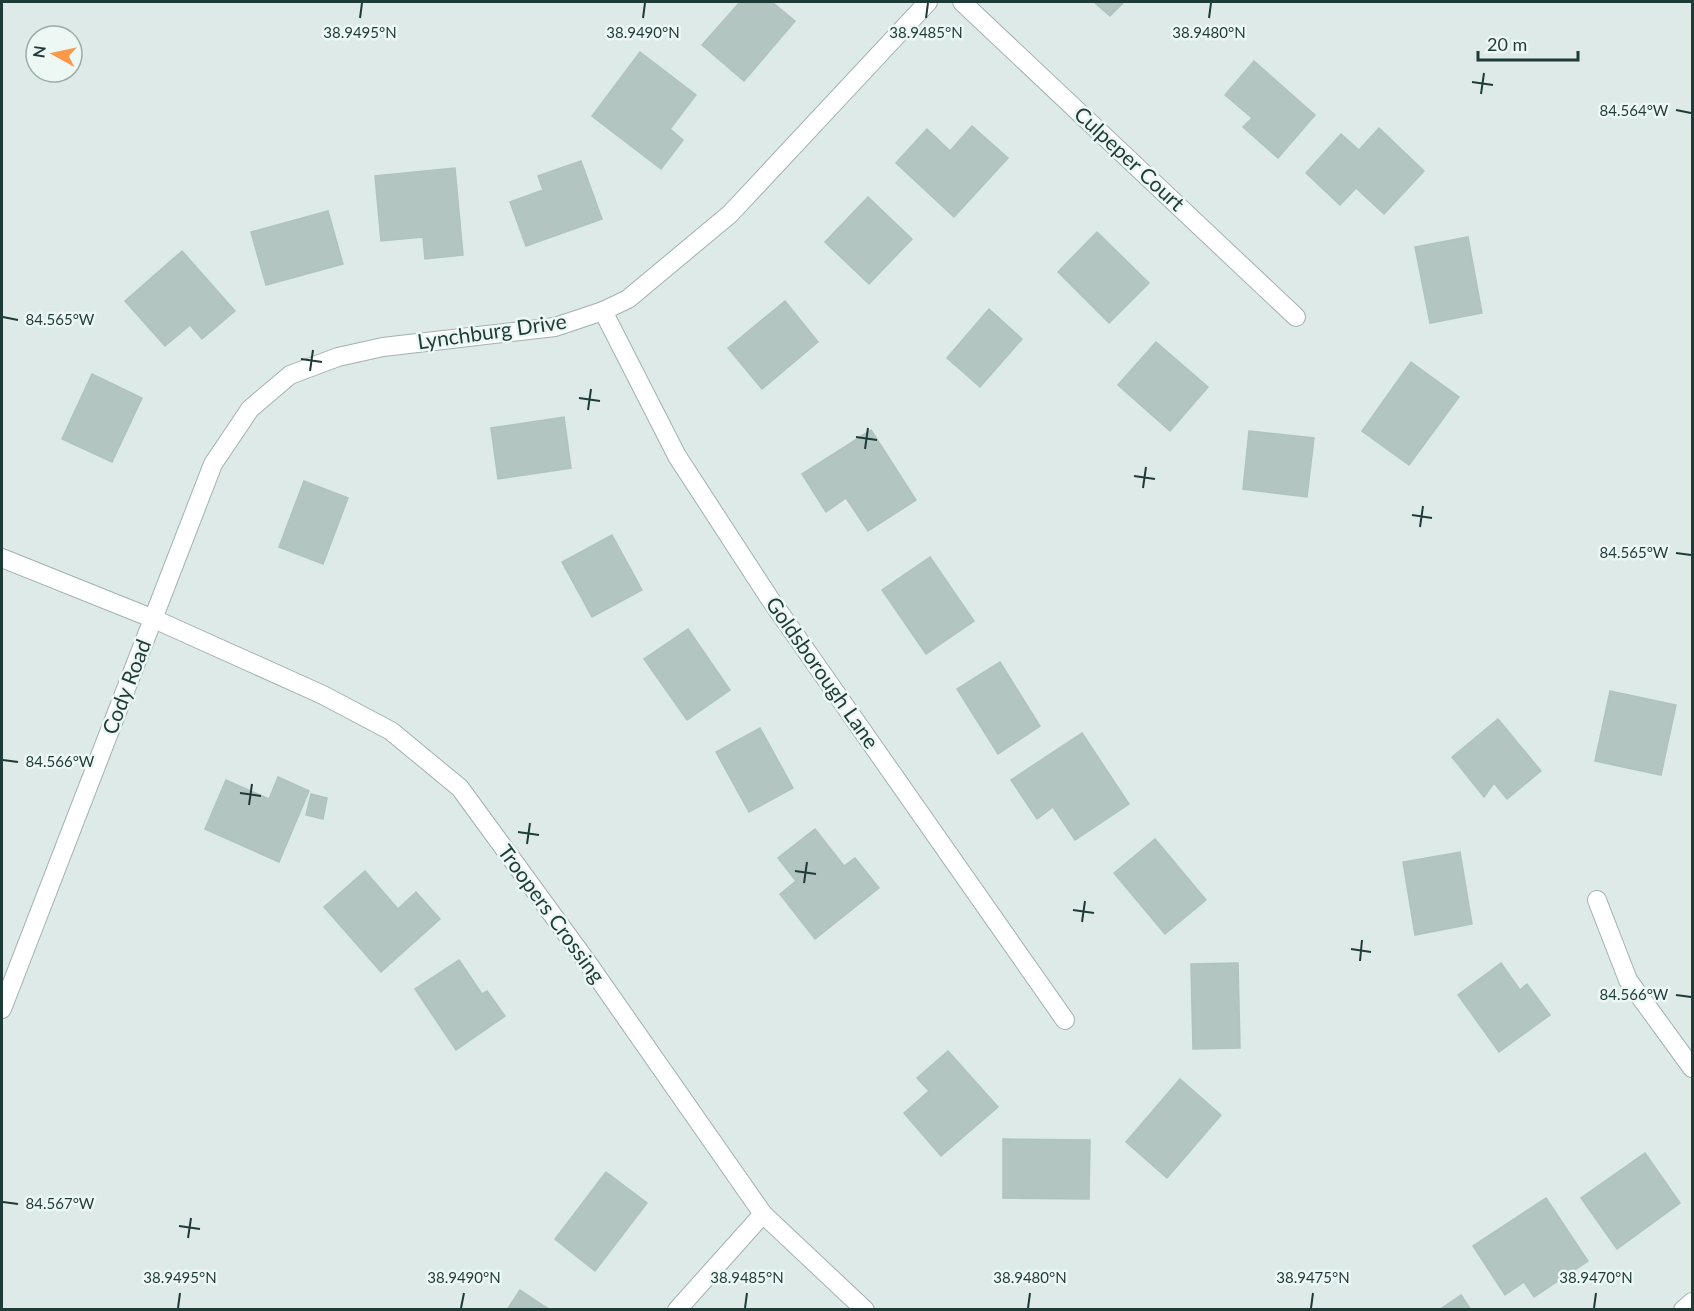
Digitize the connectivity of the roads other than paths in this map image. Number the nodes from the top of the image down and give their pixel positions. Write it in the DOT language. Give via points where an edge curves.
graph roads {
  1 [pos="928,2"];
  2 [pos="962,2"];
  3 [pos="603,311"];
  4 [pos="1296,317"];
  5 [pos="2,558"];
  6 [pos="153,619"];
  7 [pos="1597,900"];
  8 [pos="2,1009"];
  9 [pos="1065,1020"];
  10 [pos="1692,1068"];
  11 [pos="764,1214"];
  12 [pos="1692,1302"];
  13 [pos="677,1310"];
  14 [pos="865,1310"];
  15 [pos="1683,1310"];
  1 -- 3 [label="street, Lynchburg Drive" via="730,214 628,299"];
  2 -- 4 [label="street, Culpeper Court"];
  3 -- 6 [label="street, Lynchburg Drive" via="555,327 383,347 338,357 290,375 250,409 213,464"];
  3 -- 9 [label="street, Goldsborough Lane" via="678,456 758,580"];
  5 -- 6 [label="street, Cody Road"];
  6 -- 8 [label="street, Cody Road"];
  6 -- 11 [label="street, Troopers Crossing" via="324,694 391,731 460,788"];
  7 -- 10 [label="street" via="1628,980"];
  11 -- 13 [label="street"];
  11 -- 14 [label="street, Troopers Crossing"];
  12 -- 15 [label="street"];
}
